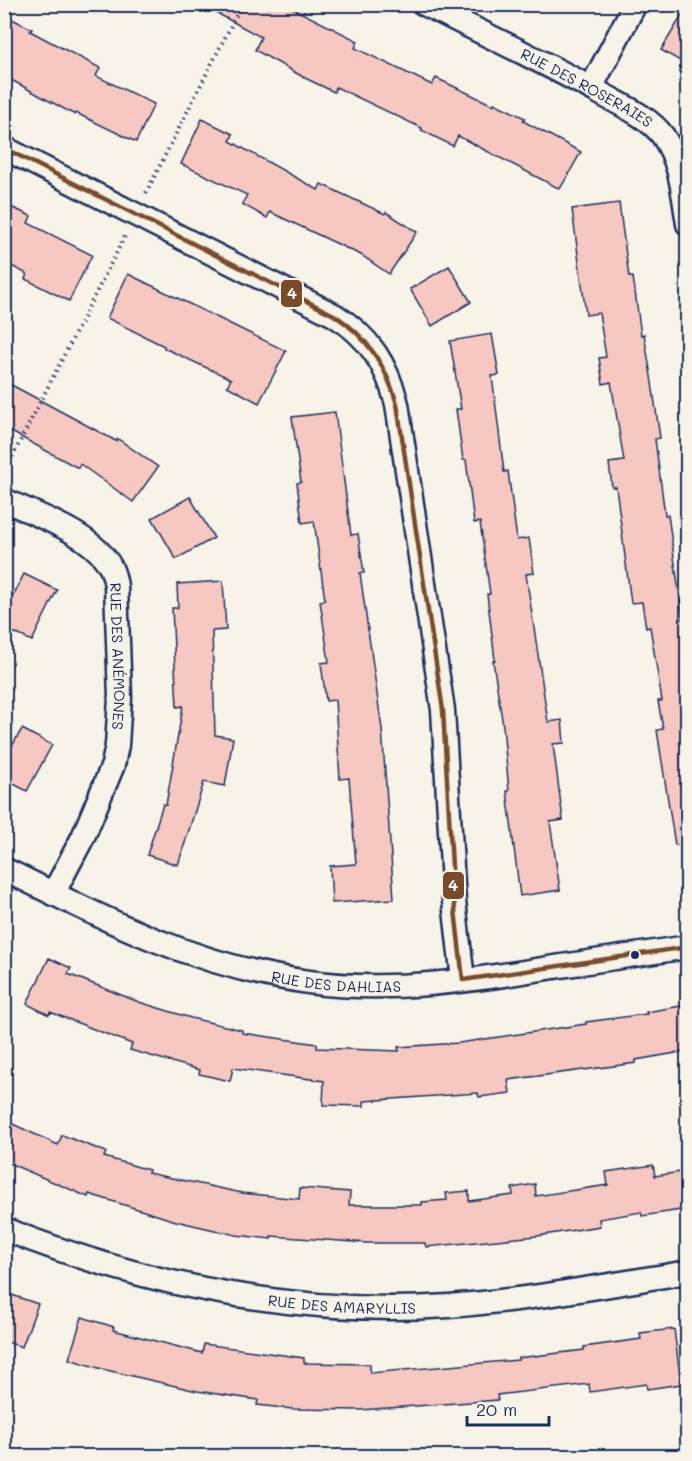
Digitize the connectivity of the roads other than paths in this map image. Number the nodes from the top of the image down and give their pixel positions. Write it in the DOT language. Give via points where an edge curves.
graph roads {
  1 [pos="424,4"];
  2 [pos="635,4"];
  3 [pos="591,88"];
  4 [pos="4,148"];
  5 [pos="687,224"];
  6 [pos="4,500"];
  7 [pos="4,869"];
  8 [pos="53,894"];
  9 [pos="687,946"];
  10 [pos="463,980"];
  11 [pos="4,1229"];
  12 [pos="687,1272"];
  1 -- 3 [label="street, RUE DES ROSERAIES"];
  2 -- 3 [label="street"];
  3 -- 5 [label="street, RUE DES ROSERAIES" via="637,113 662,134 677,165"];
  4 -- 10 [label="street" via="334,315 359,332 380,358 397,404 440,685 455,918"];
  6 -- 8 [label="street, RUE DES ANÉMONES" via="94,546 112,570 116,586 120,698 113,765 83,837"];
  7 -- 8 [label="street, RUE DES DAHLIAS"];
  8 -- 10 [label="street, RUE DES DAHLIAS" via="166,946 262,974 369,986"];
  9 -- 10 [label="street, RUE DES DAHLIAS"];
  11 -- 12 [label="street, RUE DES AMARYLLIS" via="154,1278 248,1296 345,1306 479,1304"];
}
